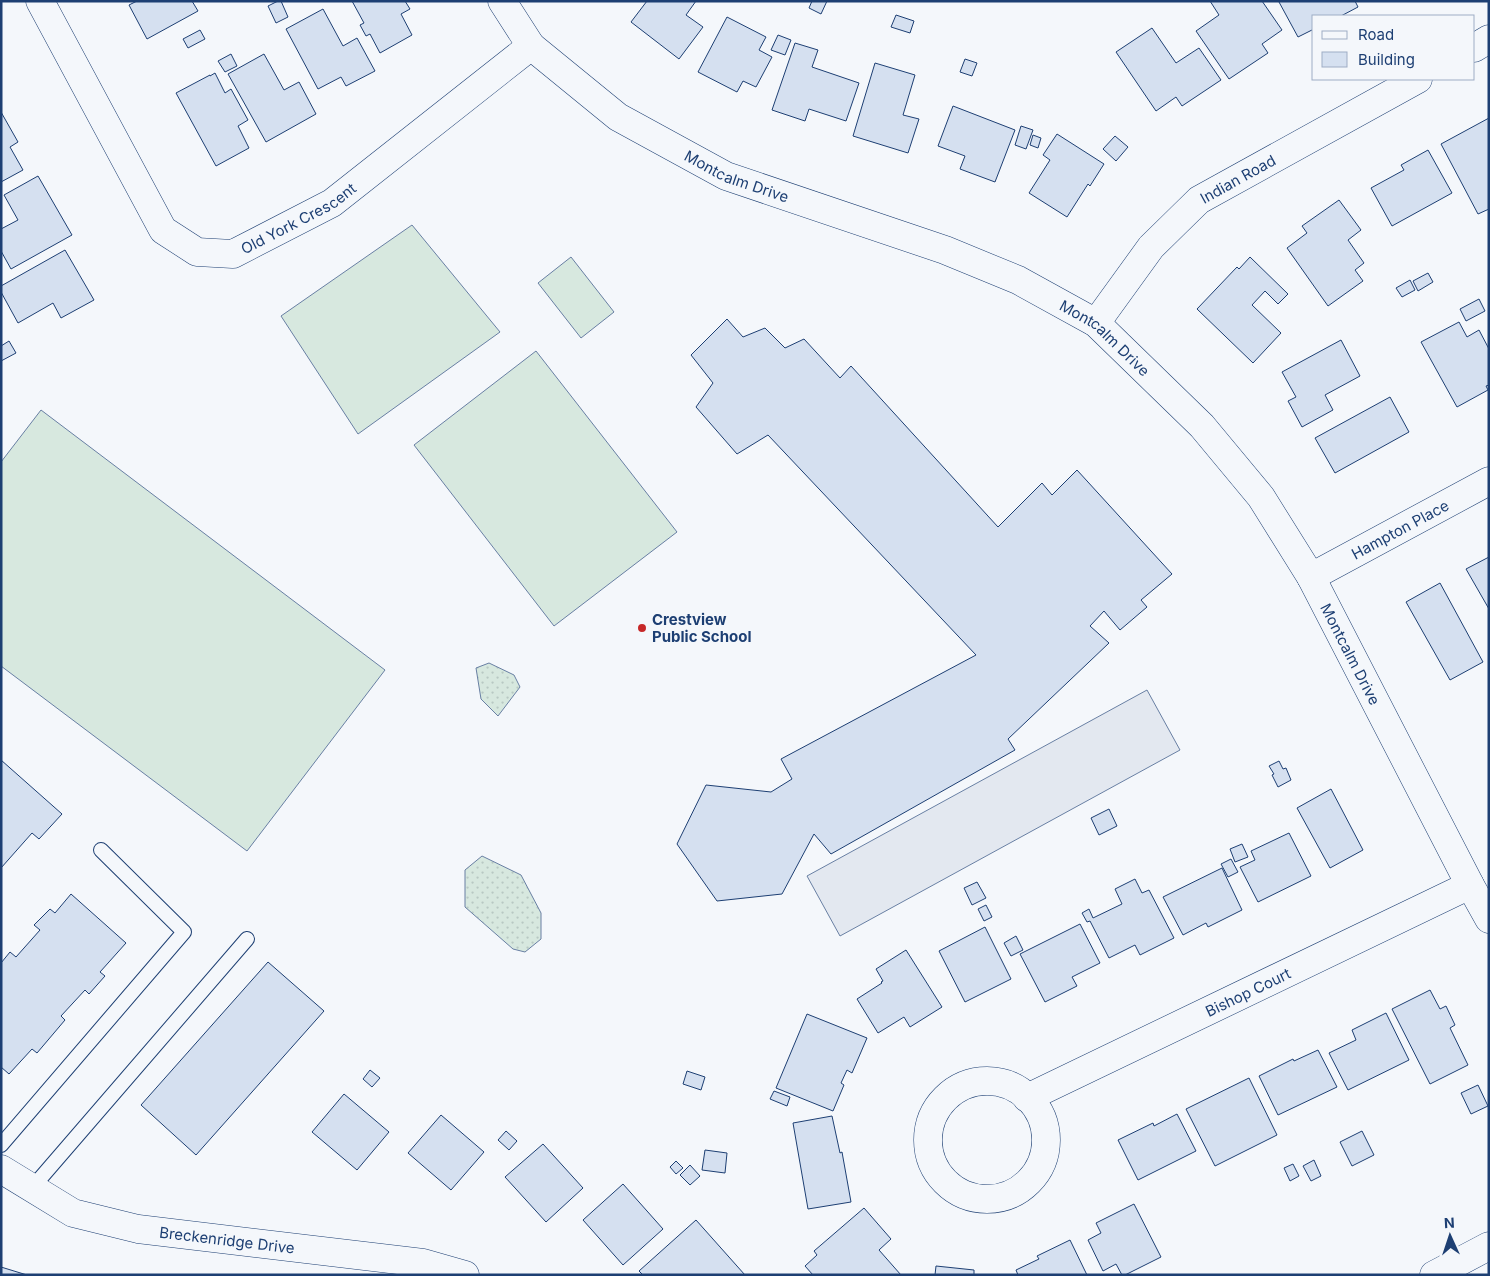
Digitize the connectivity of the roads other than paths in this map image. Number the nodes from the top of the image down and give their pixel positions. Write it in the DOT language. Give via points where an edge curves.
graph roads {
  1 [pos="40,1"];
  2 [pos="502,1"];
  3 [pos="1489,39"];
  4 [pos="531,46"];
  5 [pos="1475,47"];
  6 [pos="1416,80"];
  7 [pos="1096,323"];
  8 [pos="1489,482"];
  9 [pos="1311,577"];
  10 [pos="101,850"];
  11 [pos="1470,885"];
  12 [pos="1489,919"];
  13 [pos="247,939"];
  14 [pos="1027,1098"];
  15 [pos="1,1144"];
  16 [pos="1,1170"];
  17 [pos="32,1188"];
  18 [pos="1489,1246"];
  19 [pos="465,1275"];
  20 [pos="1434,1275"];
  1 -- 4 [label="street, Old York Crescent" via="163,230 197,252 233,254 332,203"];
  2 -- 4 [label="street, Montcalm Drive"];
  3 -- 5 [label="street"];
  4 -- 7 [label="street, Montcalm Drive" via="618,117 726,176 954,254 1018,280"];
  6 -- 7 [label="street, Indian Road" via="1199,200 1151,247"];
  7 -- 9 [label="street, Montcalm Drive" via="1202,426 1260,497"];
  8 -- 9 [label="street, Hampton Place"];
  9 -- 11 [label="street, Montcalm Drive"];
  10 -- 15 [label="lane" via="184,932"];
  11 -- 12 [label="street, Montcalm Drive"];
  11 -- 14 [label="street, Bishop Court"];
  13 -- 17 [label="lane"];
  14 -- 14 [label="street" via="1019,1090 991,1081 971,1083 960,1088 938,1108 928,1138 933,1165 950,1187 973,1198 994,1199 1023,1187 1035,1175 1044,1157 1047,1138 1040,1111"];
  16 -- 17 [label="street, Breckenridge Drive"];
  17 -- 19 [label="street, Breckenridge Drive" via="72,1213 138,1229 423,1263"];
  18 -- 20 [label="street"];
}
